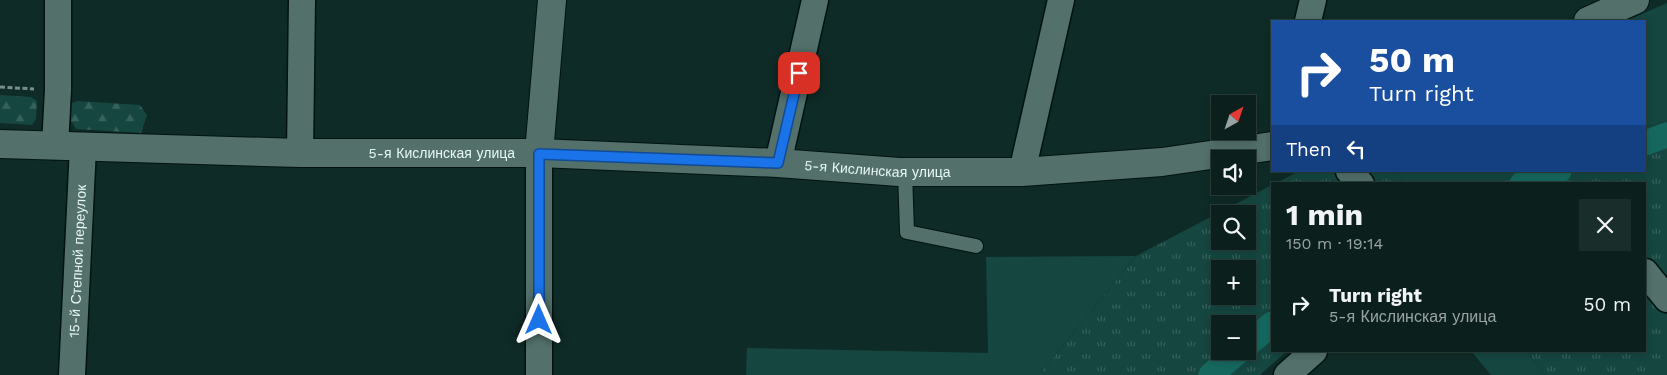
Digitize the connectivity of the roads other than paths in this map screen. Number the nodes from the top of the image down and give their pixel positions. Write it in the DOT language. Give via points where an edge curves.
graph roads {
  1 [pos="58,0"];
  2 [pos="302,0"];
  3 [pos="552,0"];
  4 [pos="815,0"];
  5 [pos="1061,0"];
  6 [pos="1313,0"];
  7 [pos="1634,0"];
  8 [pos="1597,12"];
  9 [pos="1308,20"];
  10 [pos="0,144"];
  11 [pos="55,146"];
  12 [pos="1271,146"];
  13 [pos="83,147"];
  14 [pos="300,153"];
  15 [pos="539,154"];
  16 [pos="778,163"];
  17 [pos="905,172"];
  18 [pos="1022,172"];
  19 [pos="1350,172"];
  20 [pos="1359,182"];
  21 [pos="976,246"];
  22 [pos="1646,273"];
  23 [pos="1667,299"];
  24 [pos="1313,352"];
  25 [pos="72,375"];
  26 [pos="539,375"];
  27 [pos="1287,375"];
  1 -- 11 [label="street"];
  2 -- 14 [label="street"];
  3 -- 15 [label="street"];
  4 -- 16 [label="street"];
  5 -- 18 [label="street"];
  6 -- 9 [label="street"];
  7 -- 8 [label="street"];
  10 -- 11 [label="street, 5-я Кислинская улица"];
  11 -- 13 [label="street, 5-я Кислинская улица"];
  12 -- 18 [label="street, 5-я Кислинская улица" via="1162,162"];
  13 -- 14 [label="street, 5-я Кислинская улица"];
  13 -- 25 [label="street, 15-й Степной переулок"];
  14 -- 15 [label="street, 5-я Кислинская улица"];
  15 -- 16 [label="street, 5-я Кислинская улица"];
  15 -- 26 [label="street"];
  16 -- 17 [label="street, 5-я Кислинская улица"];
  17 -- 18 [label="street, 5-я Кислинская улица"];
  17 -- 21 [label="lane" via="908,232"];
  19 -- 20 [label="street"];
  22 -- 23 [label="street"];
  24 -- 27 [label="street"];
}
